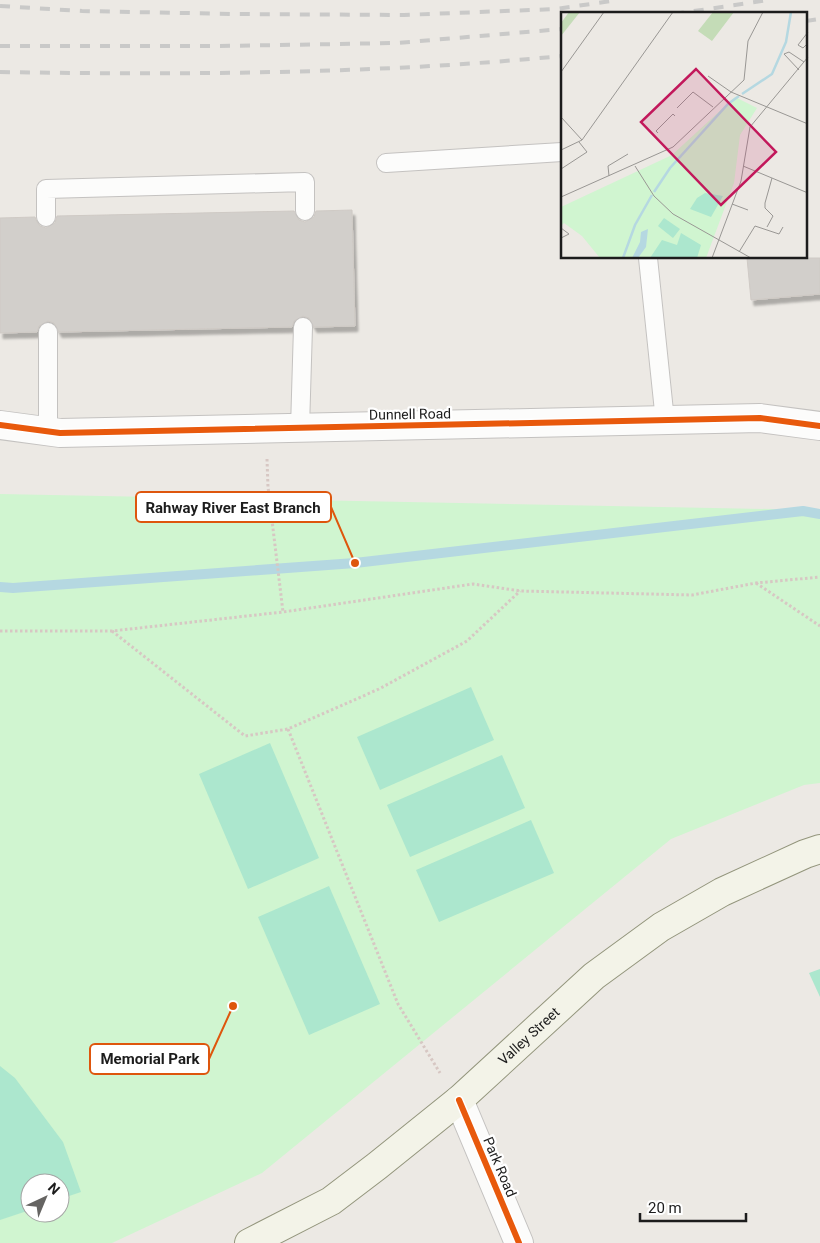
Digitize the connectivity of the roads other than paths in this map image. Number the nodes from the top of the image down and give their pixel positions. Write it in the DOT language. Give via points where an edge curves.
graph roads {
  1 [pos="561,152"];
  2 [pos="386,163"];
  3 [pos="304,211"];
  4 [pos="46,217"];
  5 [pos="648,259"];
  6 [pos="303,327"];
  7 [pos="48,332"];
  8 [pos="665,421"];
  9 [pos="0,425"];
  10 [pos="820,426"];
  11 [pos="300,428"];
  12 [pos="48,431"];
  13 [pos="820,849"];
  14 [pos="459,1100"];
  15 [pos="249,1243"];
  16 [pos="519,1243"];
  1 -- 2 [label="lane"];
  3 -- 4 [label="lane" via="305,182 46,189"];
  5 -- 8 [label="lane"];
  6 -- 11 [label="lane"];
  7 -- 12 [label="lane"];
  8 -- 10 [label="street, Dunnell Road" via="760,418"];
  8 -- 11 [label="street, Dunnell Road"];
  9 -- 12 [label="street, Dunnell Road"];
  11 -- 12 [label="street, Dunnell Road"];
  13 -- 14 [label="main road, Valley Street" via="722,892 661,927 594,976"];
  14 -- 15 [label="main road, Valley Street" via="331,1201"];
  14 -- 16 [label="street, Park Road"];
}
